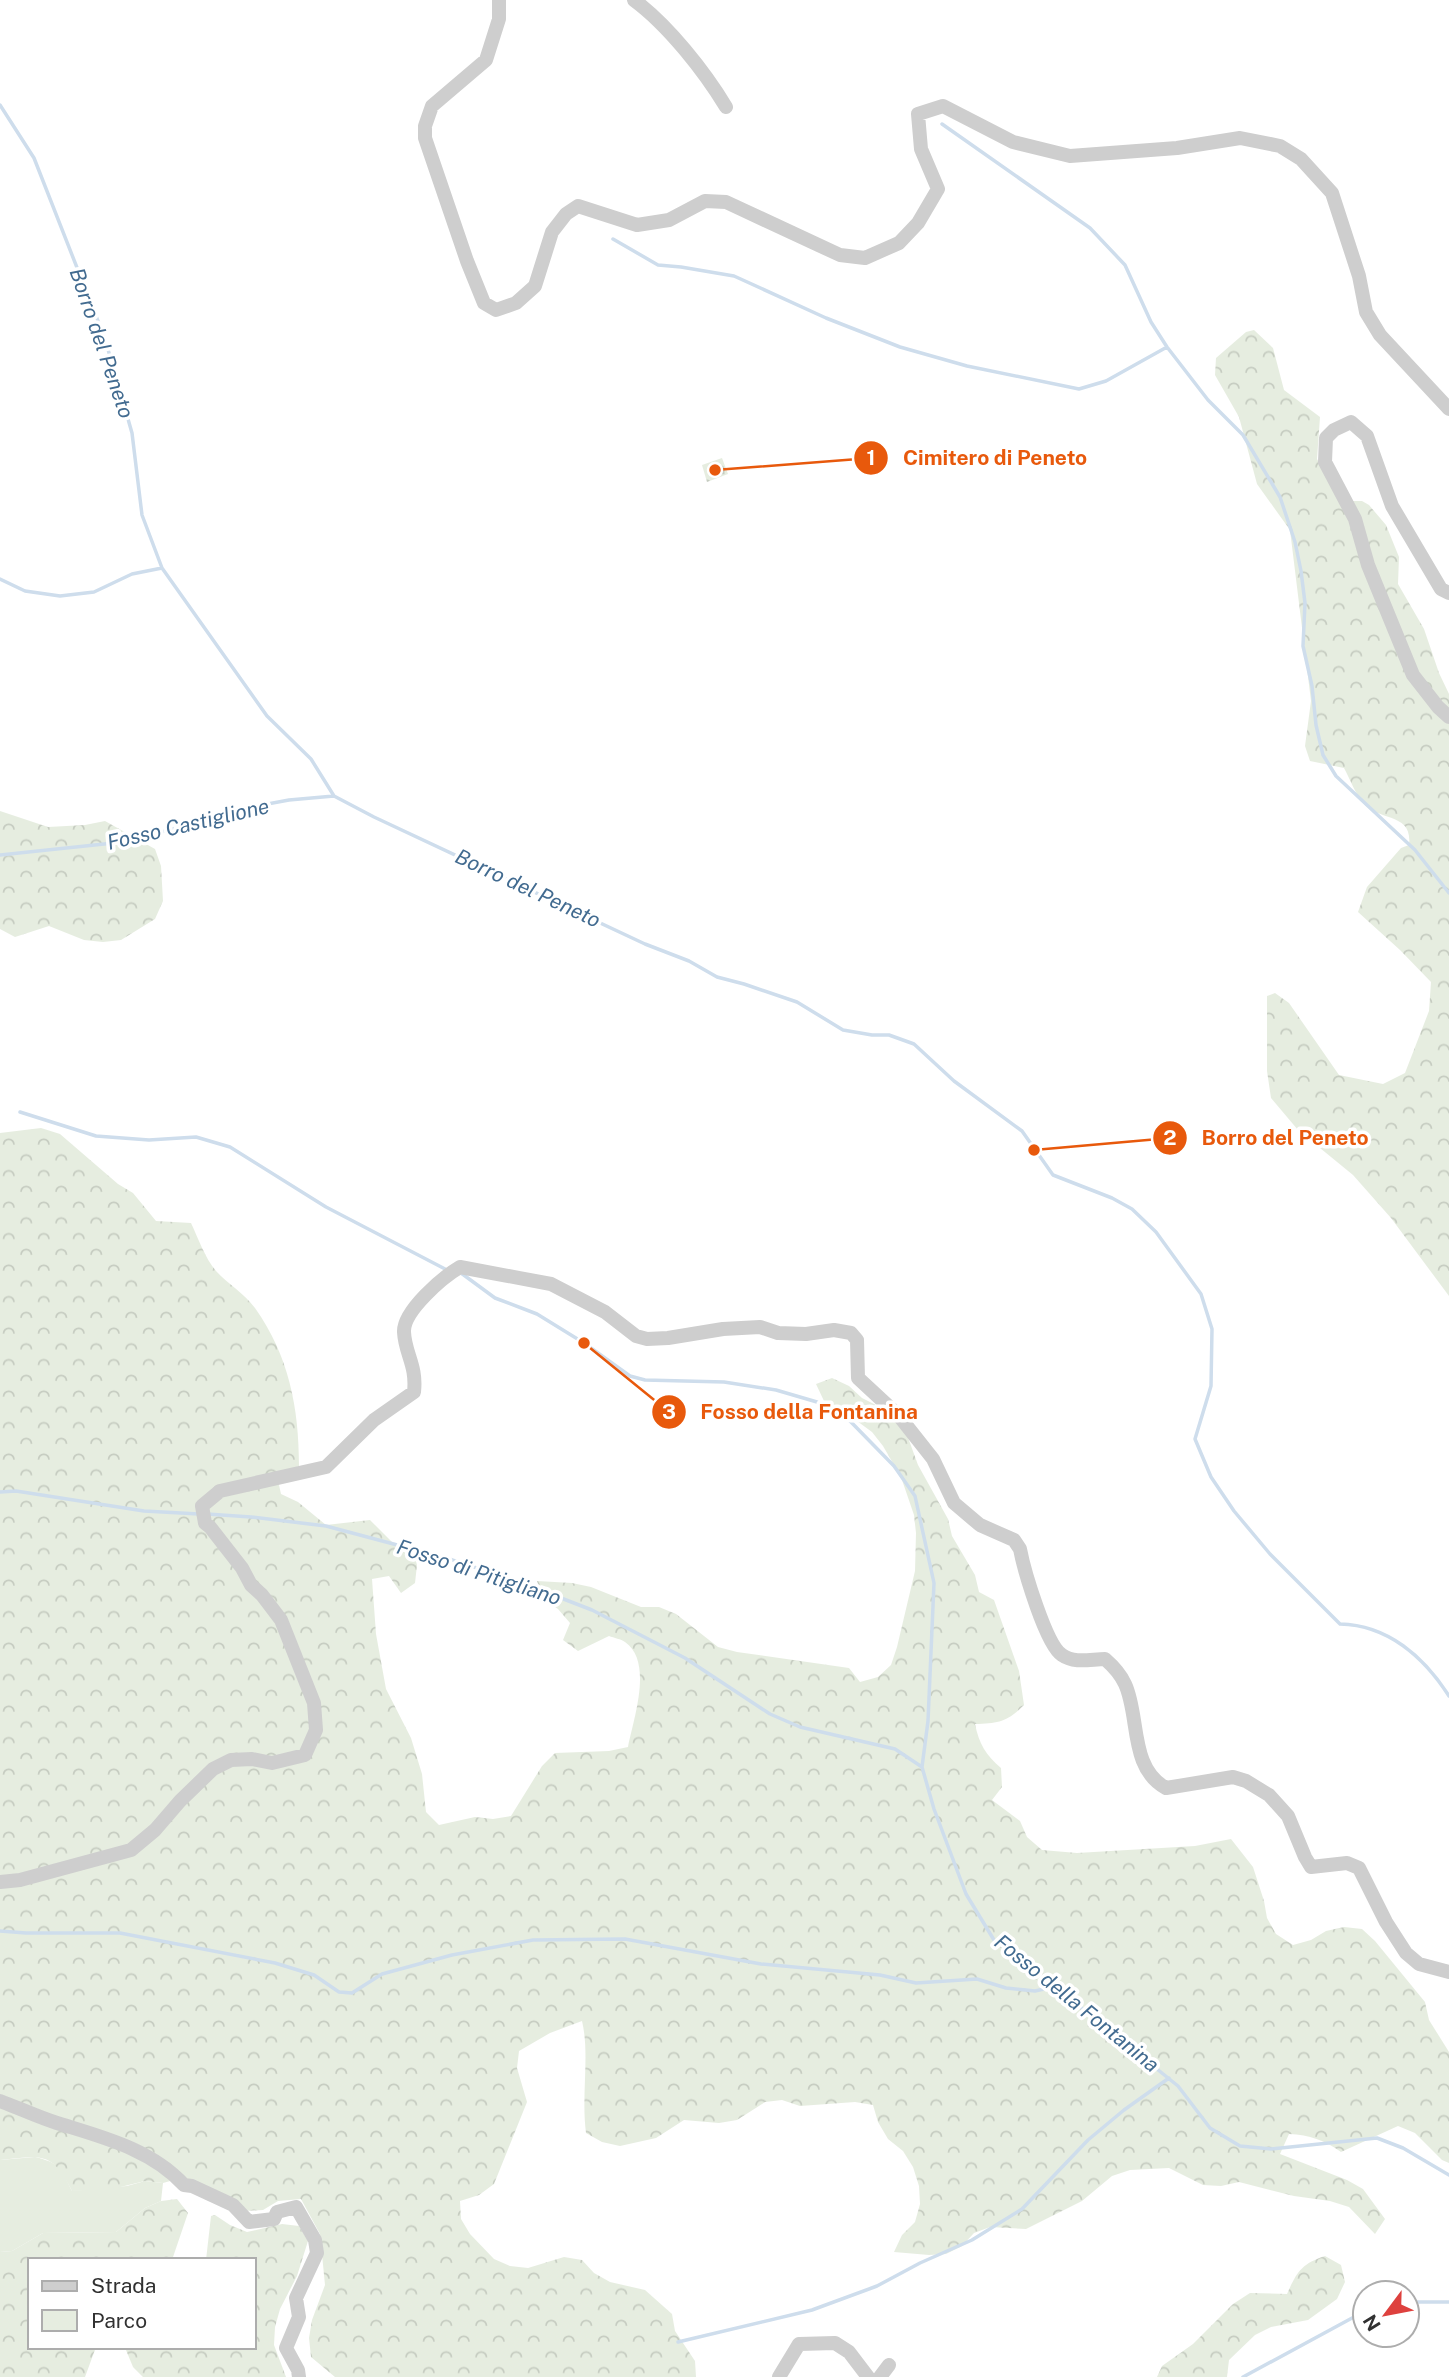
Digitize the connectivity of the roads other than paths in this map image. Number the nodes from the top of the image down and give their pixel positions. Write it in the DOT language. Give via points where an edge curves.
graph roads {
  1 [pos="499,0"];
  2 [pos="634,0"];
  3 [pos="726,107"];
  4 [pos="1449,409"];
  5 [pos="1449,593"];
  6 [pos="1449,717"];
  7 [pos="0,1882"];
  8 [pos="1449,1972"];
  9 [pos="0,2101"];
  10 [pos="299,2377"];
  11 [pos="779,2377"];
  12 [pos="868,2377"];
  1 -- 4 [label="street" via="499,19 486,60 432,106 425,126 425,138 467,261 484,303 496,310 516,303 536,286 552,232 578,206 637,225 669,220 705,201 726,202 839,255 865,258 899,243 939,189 921,149 918,114 943,106 1013,142 1070,156 1240,138 1280,146 1301,159 1332,192 1366,312 1380,335"];
  2 -- 3 [label="street" via="710,80"];
  5 -- 6 [label="street" via="1441,589 1392,506 1367,436 1351,422 1334,430 1326,439 1325,462 1355,519 1368,565 1413,675"];
  7 -- 8 [label="street" via="131,1850 213,1769 231,1760 272,1763 304,1755 316,1730 314,1703 281,1620 205,1523 201,1506 220,1491 326,1467 374,1420 414,1392 416,1375 404,1335 405,1322 446,1275 460,1267 551,1283 647,1339 760,1327 778,1333 851,1333 857,1340 858,1378 899,1416 933,1460 954,1503 980,1525 1014,1540 1020,1549 1050,1642 1060,1655 1076,1661 1105,1659 1121,1677 1150,1774 1166,1788 1233,1777 1269,1795 1288,1816 1311,1867 1347,1863 1359,1868 1406,1953 1419,1964"];
  9 -- 10 [label="street" via="116,2141 169,2169 184,2185 233,2205 249,2222 274,2219 277,2212 296,2207 315,2239 317,2253 296,2298 299,2317 286,2348"];
  11 -- 12 [label="street" via="799,2344 835,2343 849,2352"];
}
